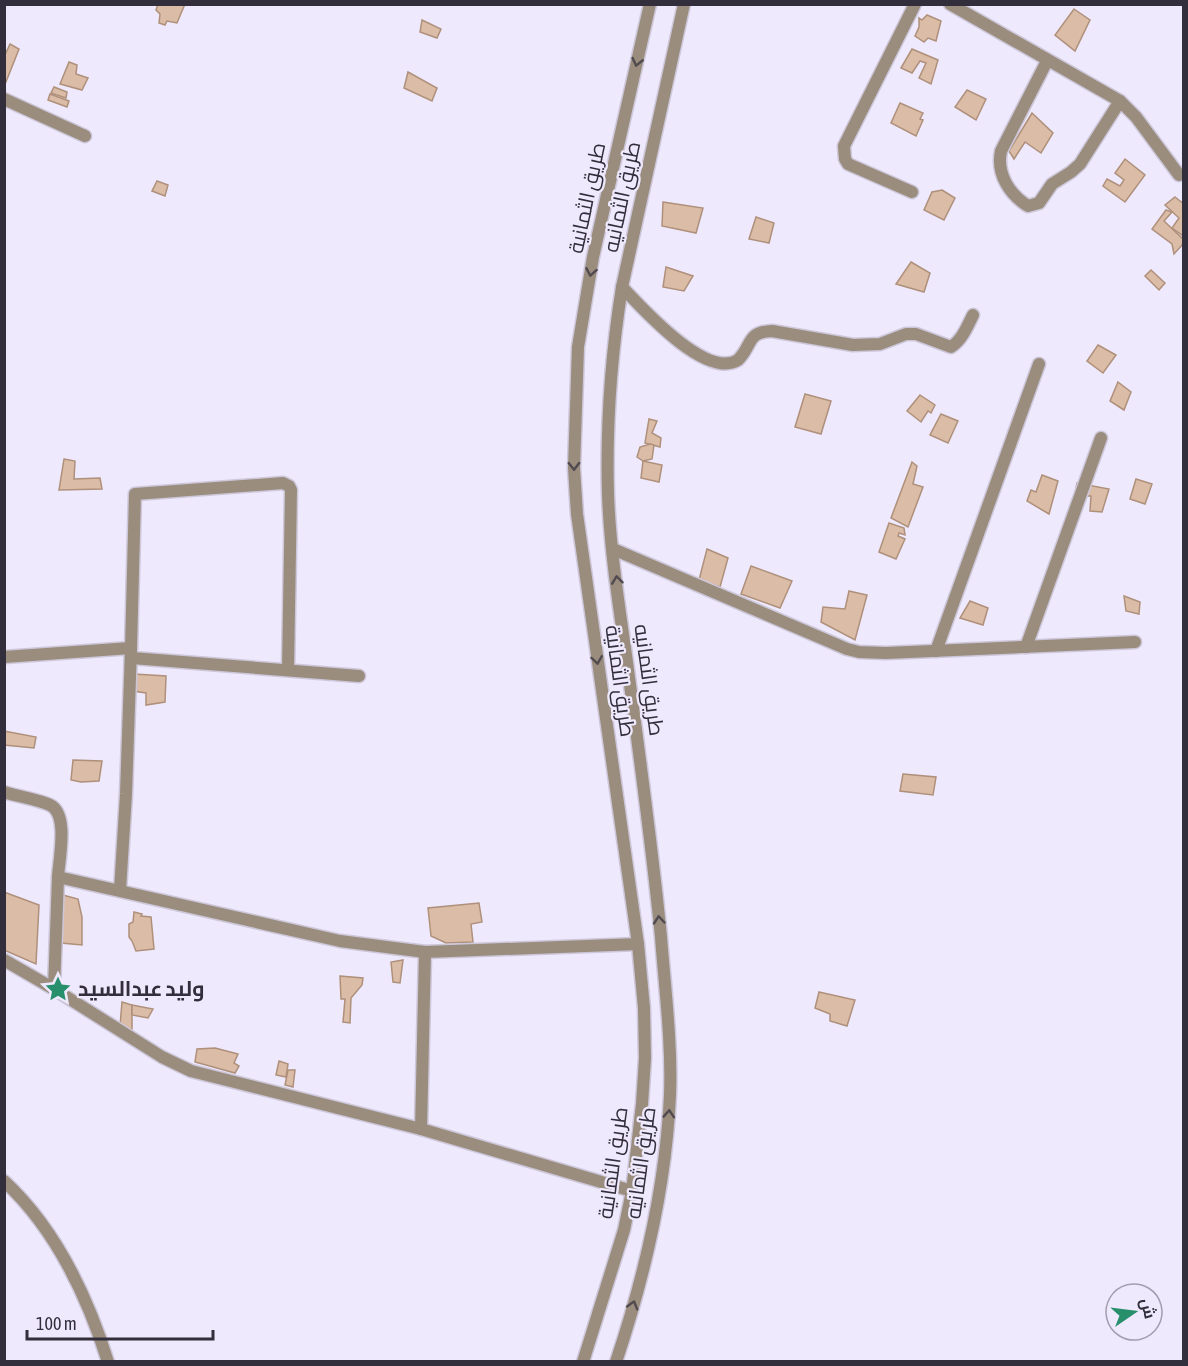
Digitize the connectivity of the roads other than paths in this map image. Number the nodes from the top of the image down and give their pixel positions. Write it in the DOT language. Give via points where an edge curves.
graph roads {
  1 [pos="650,4"];
  2 [pos="684,4"];
  3 [pos="915,4"];
  4 [pos="950,4"];
  5 [pos="1047,61"];
  6 [pos="4,99"];
  7 [pos="1120,101"];
  8 [pos="85,136"];
  9 [pos="1179,175"];
  10 [pos="912,192"];
  11 [pos="622,287"];
  12 [pos="973,315"];
  13 [pos="1039,364"];
  14 [pos="1101,438"];
  15 [pos="613,549"];
  16 [pos="1135,642"];
  17 [pos="1026,647"];
  18 [pos="936,651"];
  19 [pos="131,653"];
  20 [pos="4,657"];
  21 [pos="288,670"];
  22 [pos="359,676"];
  23 [pos="4,792"];
  24 [pos="58,877"];
  25 [pos="120,890"];
  26 [pos="638,944"];
  27 [pos="425,952"];
  28 [pos="4,960"];
  29 [pos="54,989"];
  30 [pos="421,1129"];
  31 [pos="4,1181"];
  32 [pos="632,1191"];
  33 [pos="108,1362"];
  34 [pos="583,1362"];
  35 [pos="616,1362"];
  1 -- 26 [label="street, طريق الثمانية, one-way" via="593,257 580,336 574,468 588,596"];
  2 -- 11 [label="street, طريق الثمانيه"];
  3 -- 10 [label="street" via="844,146 848,164"];
  4 -- 5 [label="street"];
  5 -- 7 [label="street"];
  5 -- 7 [label="street" via="999,160 1013,195 1028,206 1039,203 1052,184 1080,164"];
  6 -- 8 [label="street"];
  7 -- 9 [label="street"];
  11 -- 12 [label="street" via="678,342 703,357 726,364 738,360 753,336 772,331 861,345 916,334 951,347 965,332"];
  11 -- 15 [label="street, طريق الثمانيه" via="609,388 608,494"];
  13 -- 18 [label="street"];
  14 -- 17 [label="street"];
  15 -- 18 [label="street" via="847,649 875,653"];
  35 -- 15 [label="street, طريق الثمانيه, one-way" via="646,1256 666,1161 670,1092 669,1028 654,862"];
  16 -- 17 [label="street"];
  17 -- 18 [label="street"];
  19 -- 20 [label="street"];
  19 -- 21 [label="street"];
  19 -- 21 [label="street" via="135,494 283,483 291,490"];
  19 -- 25 [label="street"];
  21 -- 22 [label="street"];
  23 -- 24 [label="street" via="52,806 58,812 62,821"];
  24 -- 25 [label="street"];
  24 -- 29 [label="street"];
  25 -- 27 [label="street" via="340,941"];
  26 -- 27 [label="street"];
  26 -- 32 [label="street, طريق الثمانية" via="645,1058"];
  27 -- 30 [label="street"];
  28 -- 29 [label="street"];
  29 -- 30 [label="street" via="182,1068"];
  30 -- 32 [label="street"];
  31 -- 33 [label="street" via="59,1250"];
  32 -- 34 [label="street, طريق الثمانية" via="624,1230"];
}
